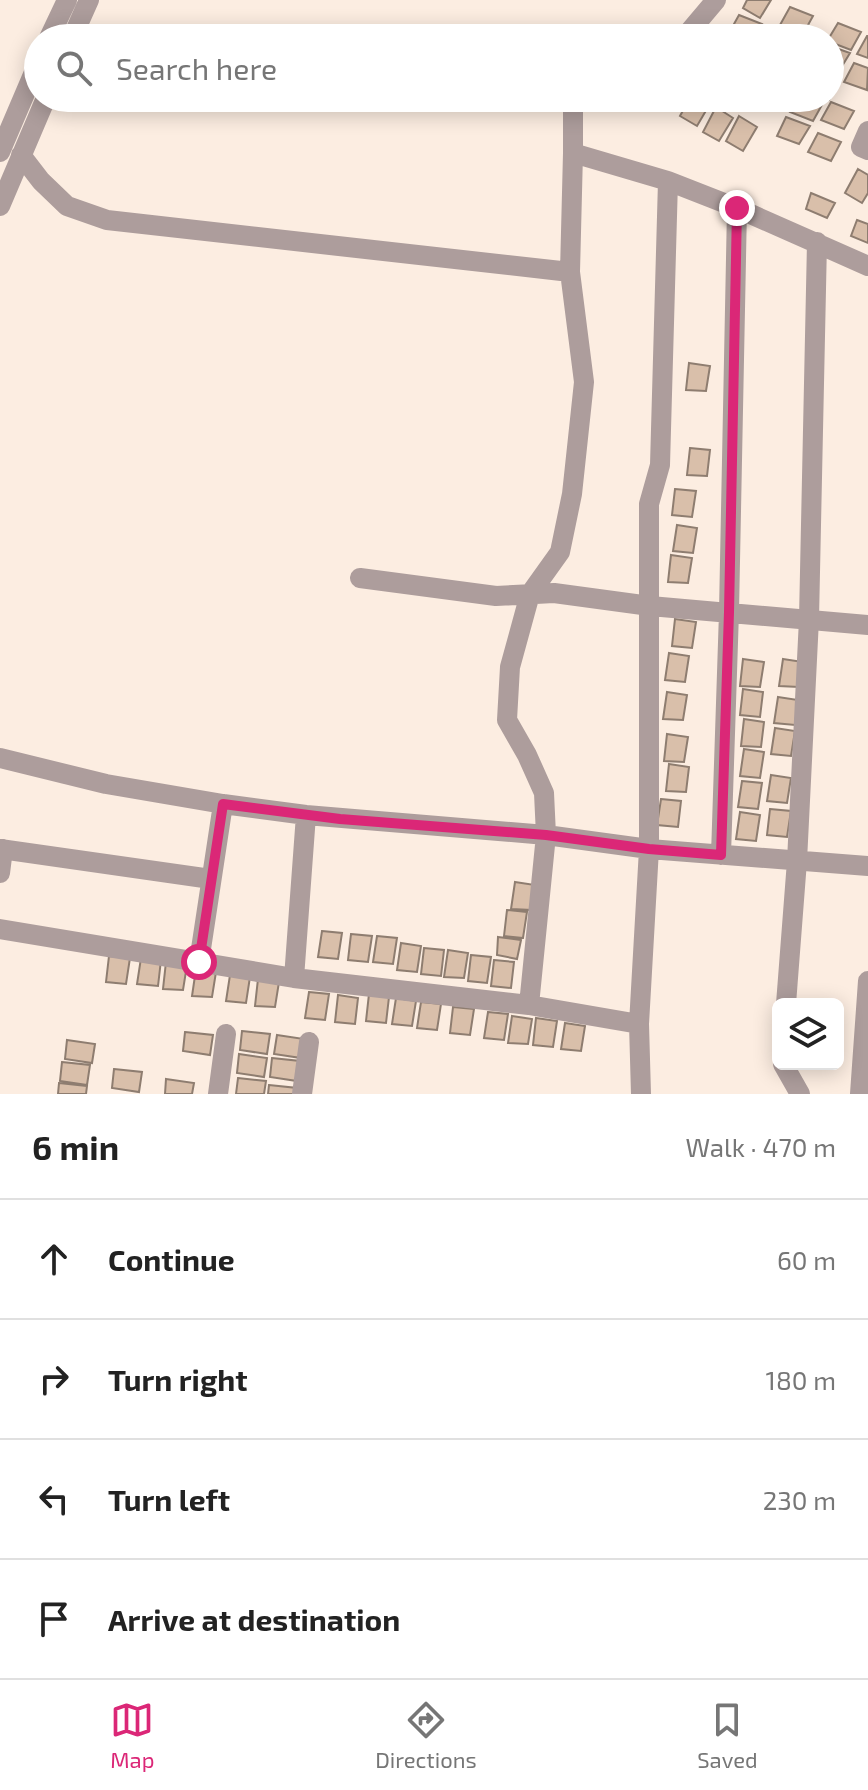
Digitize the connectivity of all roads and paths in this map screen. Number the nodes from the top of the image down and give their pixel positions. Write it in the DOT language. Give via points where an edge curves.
graph roads {
  1 [pos="67,0"];
  2 [pos="89,0"];
  3 [pos="716,0"];
  4 [pos="56,24"];
  5 [pos="78,24"];
  6 [pos="696,24"];
  7 [pos="24,96"];
  8 [pos="40,112"];
  9 [pos="573,112"];
  10 [pos="868,131"];
  11 [pos="868,150"];
  12 [pos="0,152"];
  13 [pos="573,153"];
  14 [pos="21,155"];
  15 [pos="668,181"];
  16 [pos="0,206"];
  17 [pos="737,208"];
  18 [pos="817,242"];
  19 [pos="868,266"];
  20 [pos="570,272"];
  21 [pos="360,578"];
  22 [pos="530,594"];
  23 [pos="650,606"];
  24 [pos="729,612"];
  25 [pos="809,619"];
  26 [pos="868,625"];
  27 [pos="0,758"];
  28 [pos="223,804"];
  29 [pos="306,815"];
  30 [pos="546,835"];
  31 [pos="2,849"];
  32 [pos="649,849"];
  33 [pos="721,855"];
  34 [pos="797,861"];
  35 [pos="868,866"];
  36 [pos="0,873"];
  37 [pos="211,879"];
  38 [pos="0,929"];
  39 [pos="199,962"];
  40 [pos="294,978"];
  41 [pos="868,981"];
  42 [pos="786,998"];
  43 [pos="529,1005"];
  44 [pos="639,1024"];
  45 [pos="226,1034"];
  46 [pos="309,1042"];
  47 [pos="786,1070"];
  48 [pos="218,1094"];
  49 [pos="302,1094"];
  50 [pos="641,1094"];
  51 [pos="800,1094"];
  52 [pos="860,1094"];
  1 -- 4 [label="street"];
  2 -- 5 [label="street"];
  3 -- 6 [label="street"];
  7 -- 12 [label="street"];
  8 -- 14 [label="street"];
  9 -- 13 [label="street"];
  10 -- 11 [label="street" via="861,147"];
  13 -- 15 [label="street"];
  13 -- 20 [label="street"];
  14 -- 16 [label="street"];
  14 -- 20 [label="street" via="67,206 107,220"];
  15 -- 17 [label="street"];
  15 -- 23 [label="street" via="660,465 649,504"];
  17 -- 18 [label="street"];
  17 -- 24 [label="street"];
  18 -- 19 [label="street"];
  18 -- 25 [label="street"];
  20 -- 22 [label="street" via="584,382 572,494 560,552"];
  21 -- 22 [label="street" via="496,596"];
  22 -- 23 [label="street"];
  22 -- 30 [label="street" via="510,667 507,720 544,793"];
  23 -- 24 [label="street"];
  23 -- 32 [label="street"];
  24 -- 25 [label="street"];
  24 -- 33 [label="street"];
  25 -- 26 [label="street"];
  25 -- 34 [label="street"];
  27 -- 28 [label="street" via="106,784"];
  28 -- 29 [label="street"];
  28 -- 37 [label="street"];
  29 -- 30 [label="street"];
  29 -- 40 [label="street"];
  30 -- 32 [label="street"];
  30 -- 43 [label="street"];
  31 -- 36 [label="street"];
  31 -- 37 [label="street"];
  32 -- 33 [label="street"];
  32 -- 44 [label="street"];
  33 -- 34 [label="street"];
  34 -- 35 [label="street"];
  34 -- 42 [label="street"];
  37 -- 39 [label="street"];
  38 -- 39 [label="street"];
  39 -- 40 [label="street"];
  40 -- 43 [label="street"];
  41 -- 52 [label="street"];
  43 -- 44 [label="street"];
  44 -- 50 [label="street"];
  45 -- 48 [label="street"];
  46 -- 49 [label="street"];
  47 -- 51 [label="street"];
}
